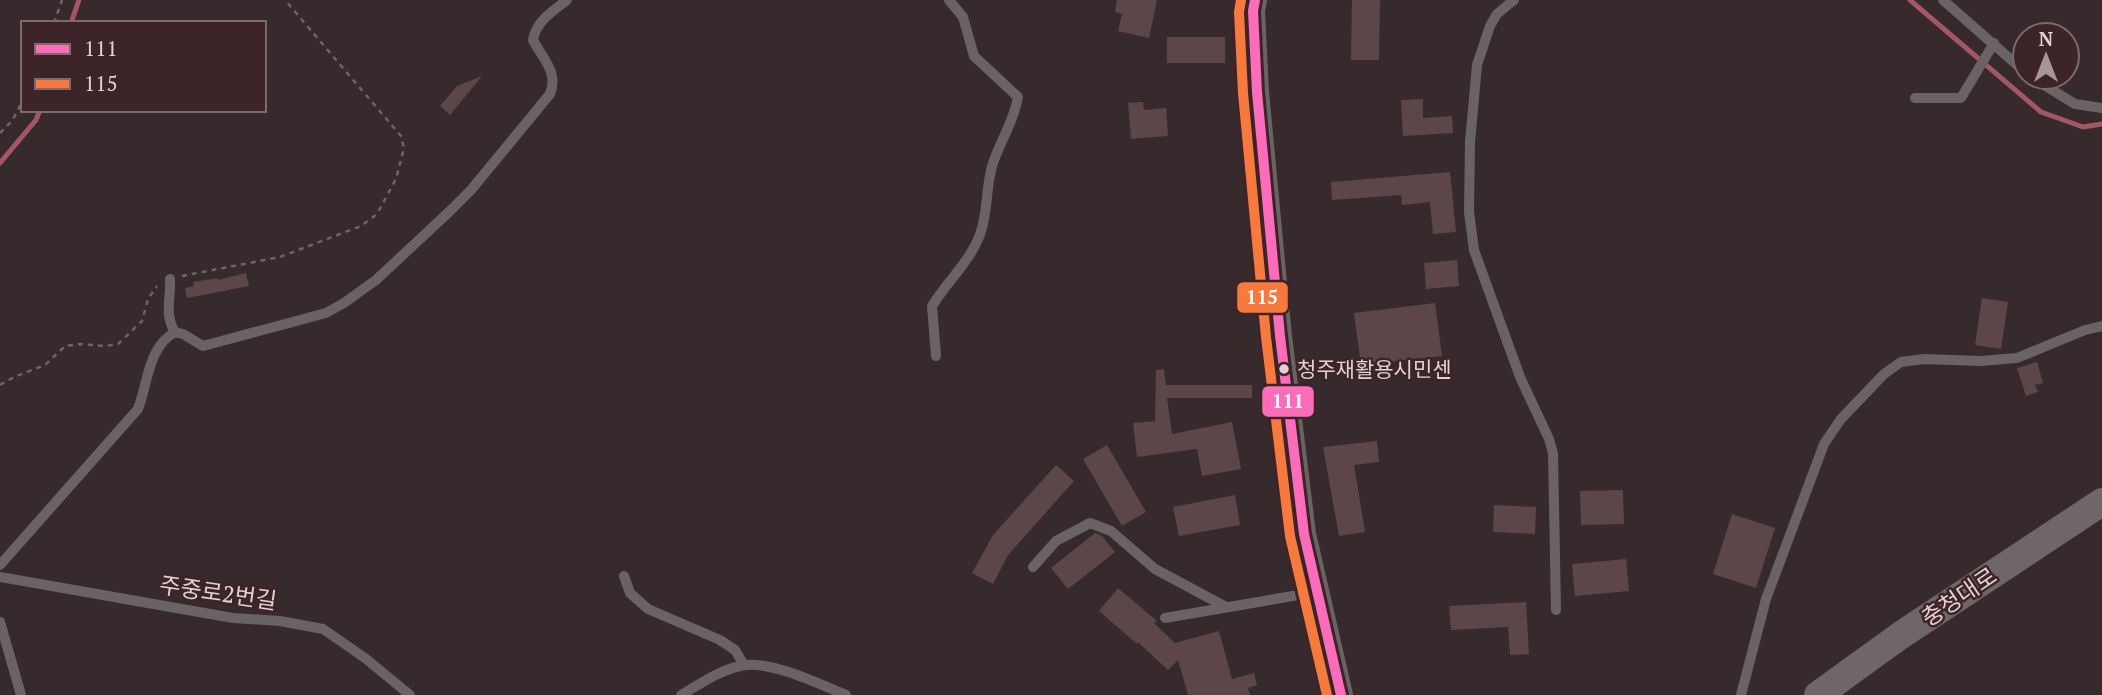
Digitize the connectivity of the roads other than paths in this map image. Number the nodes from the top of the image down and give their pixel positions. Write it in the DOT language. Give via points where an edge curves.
graph roads {
  1 [pos="567,0"];
  2 [pos="949,0"];
  3 [pos="1255,0"];
  4 [pos="1514,0"];
  5 [pos="1943,0"];
  6 [pos="1992,48"];
  7 [pos="2011,62"];
  8 [pos="2054,91"];
  9 [pos="1916,98"];
  10 [pos="2102,108"];
  11 [pos="170,279"];
  12 [pos="2102,326"];
  13 [pos="176,332"];
  14 [pos="936,356"];
  15 [pos="2102,502"];
  16 [pos="0,565"];
  17 [pos="1034,567"];
  18 [pos="624,576"];
  19 [pos="0,577"];
  20 [pos="1317,591"];
  21 [pos="1226,607"];
  22 [pos="1556,610"];
  23 [pos="1165,618"];
  24 [pos="0,622"];
  25 [pos="744,665"];
  26 [pos="21,695"];
  27 [pos="410,695"];
  28 [pos="681,695"];
  29 [pos="846,695"];
  30 [pos="1341,695"];
  31 [pos="1741,695"];
  32 [pos="1818,695"];
  1 -- 13 [label="lane" via="534,30 533,40 554,78 551,94 471,190 376,280 326,313 227,341 203,346"];
  2 -- 14 [label="lane" via="963,17 974,56 1018,97 1015,116 990,173 981,230 932,306"];
  3 -- 20 [label="street" via="1257,92 1280,336 1304,534"];
  4 -- 22 [label="lane" via="1497,13 1477,65 1469,212 1474,250 1553,453"];
  5 -- 6 [label="lane"];
  6 -- 7 [label="lane"];
  6 -- 9 [label="lane" via="1961,98"];
  8 -- 10 [label="lane" via="2075,104"];
  11 -- 13 [label="lane" via="167,312"];
  12 -- 31 [label="lane" via="2017,358 1924,359 1901,362 1884,374 1824,444 1766,599"];
  13 -- 16 [label="lane" via="162,343 146,375 138,409"];
  15 -- 32 [label="main road, 충청대로"];
  17 -- 21 [label="lane" via="1056,541 1090,523 1111,531 1155,569"];
  18 -- 25 [label="lane" via="630,593 648,609 720,640"];
  19 -- 27 [label="lane, 주중로2번길" via="323,629"];
  20 -- 21 [label="lane"];
  20 -- 30 [label="street"];
  21 -- 23 [label="lane"];
  24 -- 26 [label="lane"];
  25 -- 28 [label="lane" via="721,672"];
  25 -- 29 [label="lane" via="773,668"];
}
